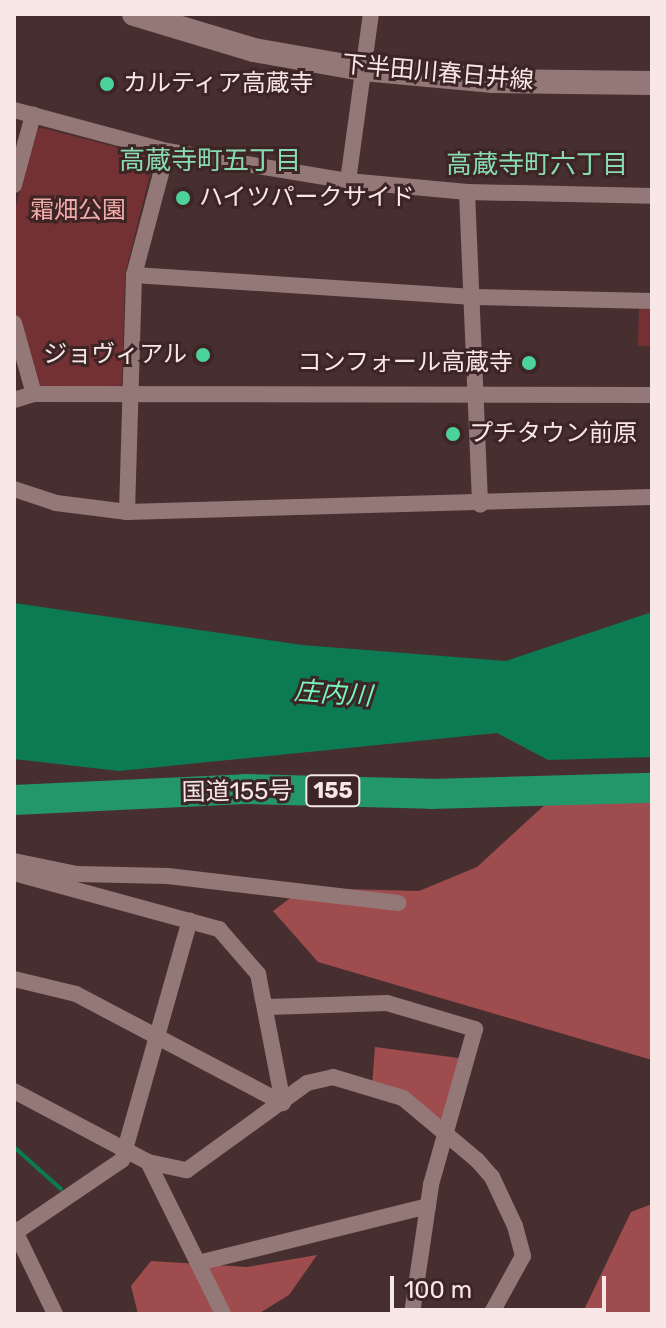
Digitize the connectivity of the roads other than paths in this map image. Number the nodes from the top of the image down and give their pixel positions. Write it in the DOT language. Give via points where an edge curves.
graph roads {
  1 [pos="134,14"];
  2 [pos="371,14"];
  3 [pos="363,69"];
  4 [pos="652,83"];
  5 [pos="14,110"];
  6 [pos="33,115"];
  7 [pos="167,151"];
  8 [pos="348,181"];
  9 [pos="14,185"];
  10 [pos="467,192"];
  11 [pos="652,196"];
  12 [pos="134,275"];
  13 [pos="473,297"];
  14 [pos="652,301"];
  15 [pos="14,323"];
  16 [pos="34,394"];
  17 [pos="130,395"];
  18 [pos="475,395"];
  19 [pos="652,395"];
  20 [pos="14,400"];
  21 [pos="14,489"];
  22 [pos="652,497"];
  23 [pos="480,505"];
  24 [pos="127,512"];
  25 [pos="652,788"];
  26 [pos="14,800"];
  27 [pos="14,861"];
  28 [pos="14,873"];
  29 [pos="398,903"];
  30 [pos="190,920"];
  31 [pos="14,979"];
  32 [pos="268,1007"];
  33 [pos="155,1035"];
  34 [pos="14,1091"];
  35 [pos="283,1103"];
  36 [pos="445,1132"];
  37 [pos="127,1152"];
  38 [pos="148,1162"];
  39 [pos="428,1206"];
  40 [pos="15,1230"];
  41 [pos="198,1263"];
  42 [pos="55,1314"];
  43 [pos="223,1314"];
  44 [pos="412,1314"];
  45 [pos="491,1314"];
  1 -- 3 [label="main road, 下半田川春日井線" via="254,50"];
  2 -- 3 [label="street"];
  3 -- 4 [label="main road, 下半田川春日井線" via="493,81"];
  3 -- 8 [label="street"];
  5 -- 6 [label="street"];
  6 -- 7 [label="street"];
  6 -- 9 [label="street"];
  7 -- 8 [label="street"];
  7 -- 12 [label="street"];
  8 -- 10 [label="street"];
  10 -- 11 [label="street"];
  10 -- 13 [label="street"];
  12 -- 13 [label="street"];
  12 -- 17 [label="street"];
  13 -- 14 [label="street"];
  13 -- 18 [label="street"];
  15 -- 16 [label="street"];
  16 -- 17 [label="street"];
  16 -- 20 [label="street"];
  17 -- 18 [label="street"];
  17 -- 24 [label="street"];
  18 -- 19 [label="street"];
  18 -- 23 [label="street"];
  21 -- 24 [label="street" via="56,503"];
  22 -- 23 [label="street"];
  23 -- 24 [label="street"];
  25 -- 26 [label="highway, 国道155号 / 155" via="431,794 245,789"];
  27 -- 29 [label="street" via="76,874 168,876"];
  28 -- 30 [label="street"];
  30 -- 32 [label="street" via="219,929 239,949 258,974"];
  30 -- 33 [label="street"];
  31 -- 33 [label="street" via="76,994"];
  32 -- 35 [label="street" via="274,1074"];
  32 -- 36 [label="street" via="387,1003 475,1029"];
  33 -- 35 [label="street"];
  33 -- 37 [label="street"];
  34 -- 37 [label="street"];
  35 -- 36 [label="street" via="307,1083 333,1077 403,1098"];
  35 -- 38 [label="street" via="187,1170"];
  36 -- 39 [label="street"];
  36 -- 45 [label="street" via="492,1177 522,1243 523,1256"];
  37 -- 38 [label="street"];
  37 -- 40 [label="street"];
  38 -- 41 [label="street"];
  39 -- 41 [label="street"];
  39 -- 44 [label="street"];
  40 -- 42 [label="street"];
  41 -- 43 [label="street"];
}
